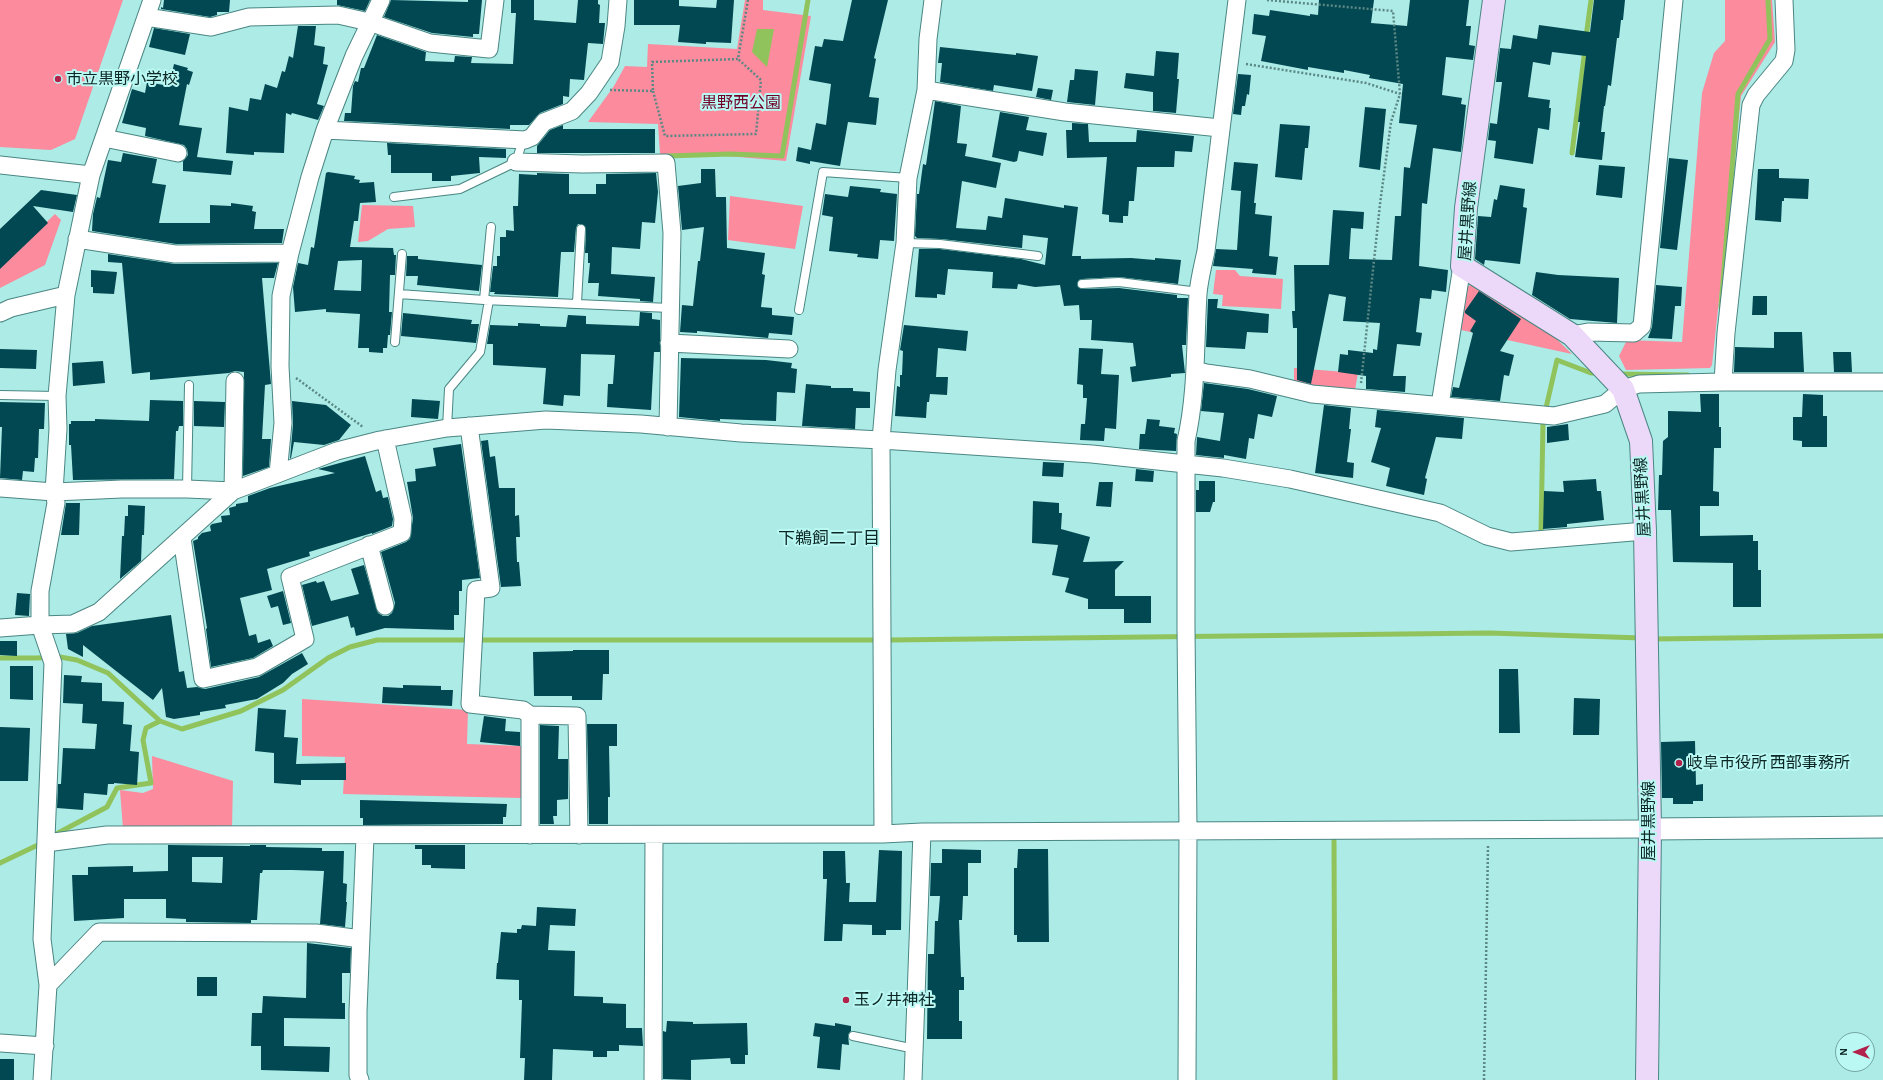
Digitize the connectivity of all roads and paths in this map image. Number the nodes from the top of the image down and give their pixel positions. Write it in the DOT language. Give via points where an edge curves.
graph roads {
  1 [pos="152,0"];
  2 [pos="380,0"];
  3 [pos="495,0"];
  4 [pos="618,0"];
  5 [pos="748,0"];
  6 [pos="933,0"];
  7 [pos="1237,0"];
  8 [pos="1267,0"];
  9 [pos="1494,0"];
  10 [pos="1674,0"];
  11 [pos="1784,0"];
  12 [pos="146,17"];
  13 [pos="369,22"];
  14 [pos="738,59"];
  15 [pos="1229,61"];
  16 [pos="608,90"];
  17 [pos="926,90"];
  18 [pos="654,92"];
  19 [pos="1400,94"];
  20 [pos="1220,128"];
  21 [pos="325,130"];
  22 [pos="104,138"];
  23 [pos="523,140"];
  24 [pos="178,153"];
  25 [pos="516,162"];
  26 [pos="0,165"];
  27 [pos="91,175"];
  28 [pos="908,178"];
  29 [pos="394,197"];
  30 [pos="491,227"];
  31 [pos="581,230"];
  32 [pos="77,239"];
  33 [pos="905,243"];
  34 [pos="290,253"];
  35 [pos="402,254"];
  36 [pos="1038,256"];
  37 [pos="1462,266"];
  38 [pos="1082,284"];
  39 [pos="1198,292"];
  40 [pos="399,294"];
  41 [pos="66,295"];
  42 [pos="487,300"];
  43 [pos="577,304"];
  44 [pos="670,308"];
  45 [pos="800,310"];
  46 [pos="0,313"];
  47 [pos="1572,335"];
  48 [pos="395,342"];
  49 [pos="669,343"];
  50 [pos="789,349"];
  51 [pos="280,366"];
  52 [pos="1195,370"];
  53 [pos="234,381"];
  54 [pos="1723,382"];
  55 [pos="1883,382"];
  56 [pos="189,385"];
  57 [pos="1623,389"];
  58 [pos="0,395"];
  59 [pos="57,396"];
  60 [pos="1360,399"];
  61 [pos="1440,405"];
  62 [pos="469,426"];
  63 [pos="668,426"];
  64 [pos="447,428"];
  65 [pos="382,439"];
  66 [pos="881,440"];
  67 [pos="1187,464"];
  68 [pos="278,474"];
  69 [pos="0,488"];
  70 [pos="187,489"];
  71 [pos="233,491"];
  72 [pos="54,492"];
  73 [pos="1645,531"];
  74 [pos="182,538"];
  75 [pos="369,545"];
  76 [pos="385,606"];
  77 [pos="40,624"];
  78 [pos="0,628"];
  79 [pos="530,716"];
  80 [pos="1883,827"];
  81 [pos="1488,829"];
  82 [pos="1650,829"];
  83 [pos="1188,830"];
  84 [pos="922,832"];
  85 [pos="883,834"];
  86 [pos="530,835"];
  87 [pos="579,835"];
  88 [pos="654,835"];
  89 [pos="365,836"];
  90 [pos="46,843"];
  91 [pos="361,939"];
  92 [pos="48,985"];
  93 [pos="853,1036"];
  94 [pos="0,1043"];
  95 [pos="45,1046"];
  96 [pos="915,1049"];
  97 [pos="42,1080"];
  98 [pos="360,1080"];
  99 [pos="653,1080"];
  100 [pos="914,1080"];
  101 [pos="1187,1080"];
  102 [pos="1484,1080"];
  103 [pos="1647,1080"];
  1 -- 12 [label="street"];
  2 -- 13 [label="street"];
  3 -- 13 [label="street" via="489,49 430,43"];
  4 -- 23 [label="street" via="613,48 606,68 589,93 572,111 544,122 532,137"];
  5 -- 14 [label="path"];
  6 -- 17 [label="street"];
  7 -- 15 [label="street"];
  8 -- 19 [label="path" via="1393,11"];
  9 -- 37 [label="main road, 屋井黒野線" via="1466,208"];
  10 -- 47 [label="street" via="1642,326 1634,333 1588,332"];
  11 -- 54 [label="street" via="1784,61 1751,105"];
  12 -- 13 [label="street" via="211,27 249,17 338,16"];
  12 -- 22 [label="street"];
  13 -- 21 [label="street"];
  14 -- 18 [label="path" via="652,62"];
  14 -- 18 [label="path" via="761,80 756,134 664,136"];
  15 -- 19 [label="path" via="1366,83"];
  15 -- 20 [label="street"];
  16 -- 18 [label="path"];
  17 -- 20 [label="street" via="1065,112"];
  17 -- 28 [label="street"];
  19 -- 60 [label="path" via="1391,122 1380,204"];
  20 -- 39 [label="street" via="1206,251"];
  21 -- 23 [label="street"];
  21 -- 34 [label="street"];
  22 -- 24 [label="street"];
  22 -- 27 [label="street"];
  23 -- 25 [label="lane"];
  25 -- 29 [label="lane" via="460,189"];
  25 -- 44 [label="street" via="666,163 672,233"];
  26 -- 27 [label="street"];
  27 -- 32 [label="street"];
  28 -- 33 [label="street"];
  28 -- 45 [label="lane" via="823,172"];
  30 -- 42 [label="lane"];
  31 -- 43 [label="lane"];
  32 -- 34 [label="street" via="175,254"];
  32 -- 41 [label="street"];
  33 -- 36 [label="lane" via="940,244"];
  33 -- 66 [label="street" via="887,370"];
  34 -- 51 [label="street" via="281,296"];
  35 -- 40 [label="lane"];
  37 -- 47 [label="main road, 屋井黒野線"];
  37 -- 61 [label="street"];
  38 -- 39 [label="lane" via="1119,282"];
  39 -- 52 [label="street"];
  40 -- 42 [label="lane"];
  40 -- 48 [label="lane"];
  41 -- 46 [label="street"];
  41 -- 59 [label="street"];
  42 -- 43 [label="lane"];
  42 -- 64 [label="lane" via="480,352 449,388"];
  43 -- 44 [label="lane"];
  44 -- 49 [label="street"];
  47 -- 57 [label="main road, 屋井黒野線"];
  49 -- 50 [label="street"];
  49 -- 63 [label="street"];
  51 -- 65 [label="path"];
  51 -- 68 [label="street" via="284,423"];
  52 -- 60 [label="street" via="1250,379 1312,394"];
  52 -- 67 [label="street" via="1186,442"];
  53 -- 71 [label="street"];
  54 -- 55 [label="street"];
  54 -- 57 [label="street" via="1639,384"];
  56 -- 70 [label="lane"];
  57 -- 61 [label="street" via="1605,404 1554,416"];
  57 -- 73 [label="main road, 屋井黒野線" via="1641,441"];
  58 -- 59 [label="lane"];
  59 -- 72 [label="street" via="58,429"];
  60 -- 61 [label="street"];
  62 -- 63 [label="street" via="546,420"];
  62 -- 64 [label="street"];
  62 -- 79 [label="street" via="491,588 476,590 470,704 523,710"];
  63 -- 66 [label="street" via="741,433"];
  64 -- 65 [label="street"];
  65 -- 68 [label="street" via="337,451"];
  65 -- 75 [label="street" via="403,518 402,533"];
  66 -- 67 [label="street" via="1092,454"];
  66 -- 85 [label="street"];
  67 -- 73 [label="street" via="1290,479 1440,513 1487,536 1511,542"];
  67 -- 83 [label="street"];
  68 -- 71 [label="street"];
  69 -- 72 [label="street"];
  70 -- 71 [label="street"];
  70 -- 72 [label="street"];
  71 -- 74 [label="street"];
  72 -- 77 [label="street" via="56,504 40,591"];
  73 -- 82 [label="main road, 屋井黒野線"];
  74 -- 75 [label="street" via="203,679 257,667 305,639 290,576"];
  74 -- 77 [label="street" via="99,612 73,624"];
  75 -- 76 [label="street"];
  77 -- 78 [label="street"];
  77 -- 90 [label="street" via="53,663"];
  79 -- 86 [label="street"];
  79 -- 87 [label="street" via="577,716"];
  80 -- 82 [label="street"];
  81 -- 82 [label="street"];
  81 -- 83 [label="street"];
  81 -- 102 [label="path"];
  82 -- 103 [label="main road, 屋井黒野線"];
  83 -- 84 [label="street"];
  83 -- 101 [label="street"];
  84 -- 85 [label="street"];
  84 -- 96 [label="street"];
  85 -- 88 [label="street"];
  86 -- 87 [label="street"];
  86 -- 89 [label="street"];
  87 -- 88 [label="street"];
  88 -- 99 [label="street"];
  89 -- 90 [label="street" via="107,835"];
  89 -- 91 [label="street"];
  90 -- 92 [label="street" via="42,939"];
  91 -- 92 [label="street" via="316,933 99,932"];
  91 -- 98 [label="street" via="358,1011"];
  92 -- 95 [label="street"];
  93 -- 96 [label="lane"];
  94 -- 95 [label="street"];
  95 -- 97 [label="street"];
  96 -- 100 [label="street"];
}
